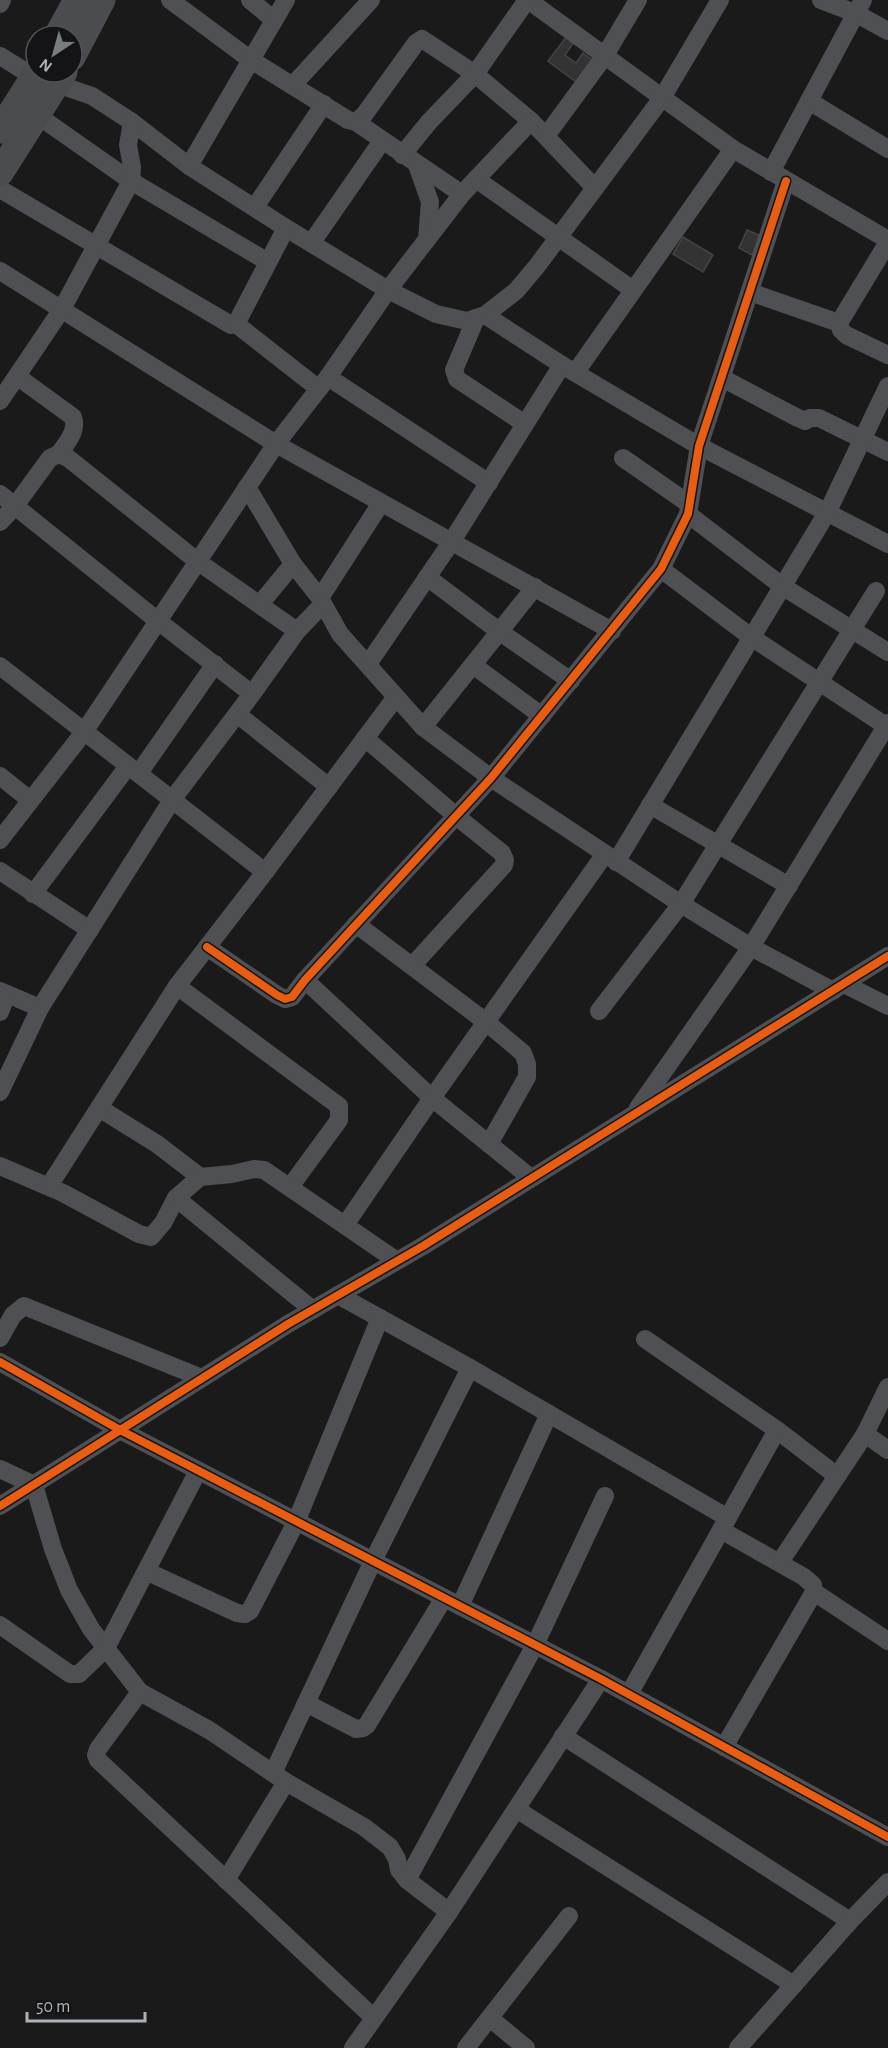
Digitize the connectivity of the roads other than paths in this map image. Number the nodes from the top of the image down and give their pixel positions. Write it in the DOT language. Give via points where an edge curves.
graph roads {
  1 [pos="77,0"];
  2 [pos="102,0"];
  3 [pos="170,0"];
  4 [pos="250,0"];
  5 [pos="286,0"];
  6 [pos="371,0"];
  7 [pos="528,0"];
  8 [pos="638,0"];
  9 [pos="720,0"];
  10 [pos="821,0"];
  11 [pos="859,6"];
  12 [pos="274,20"];
  13 [pos="64,24"];
  14 [pos="888,31"];
  15 [pos="84,34"];
  16 [pos="0,56"];
  17 [pos="604,57"];
  18 [pos="251,60"];
  19 [pos="24,66"];
  20 [pos="475,74"];
  21 [pos="41,84"];
  22 [pos="46,84"];
  23 [pos="66,84"];
  24 [pos="293,85"];
  25 [pos="662,98"];
  26 [pos="809,101"];
  27 [pos="324,104"];
  28 [pos="37,115"];
  29 [pos="531,121"];
  30 [pos="132,122"];
  31 [pos="356,122"];
  32 [pos="0,130"];
  33 [pos="546,136"];
  34 [pos="382,141"];
  35 [pos="733,149"];
  36 [pos="888,149"];
  37 [pos="410,160"];
  38 [pos="189,166"];
  39 [pos="0,173"];
  40 [pos="779,177"];
  41 [pos="476,179"];
  42 [pos="131,181"];
  43 [pos="595,188"];
  44 [pos="0,189"];
  45 [pos="462,194"];
  46 [pos="255,207"];
  47 [pos="286,228"];
  48 [pos="558,238"];
  49 [pos="427,239"];
  50 [pos="888,241"];
  51 [pos="312,242"];
  52 [pos="96,246"];
  53 [pos="268,262"];
  54 [pos="2,275"];
  55 [pos="388,290"];
  56 [pos="633,290"];
  57 [pos="750,292"];
  58 [pos="62,309"];
  59 [pos="481,316"];
  60 [pos="839,323"];
  61 [pos="236,324"];
  62 [pos="888,355"];
  63 [pos="569,369"];
  64 [pos="18,377"];
  65 [pos="722,378"];
  66 [pos="323,383"];
  67 [pos="888,386"];
  68 [pos="0,401"];
  69 [pos="525,424"];
  70 [pos="863,439"];
  71 [pos="276,444"];
  72 [pos="699,446"];
  73 [pos="888,452"];
  74 [pos="59,454"];
  75 [pos="623,458"];
  76 [pos="489,483"];
  77 [pos="247,487"];
  78 [pos="0,494"];
  79 [pos="381,503"];
  80 [pos="15,506"];
  81 [pos="688,509"];
  82 [pos="828,511"];
  83 [pos="0,522"];
  84 [pos="452,541"];
  85 [pos="888,544"];
  86 [pos="197,561"];
  87 [pos="293,564"];
  88 [pos="662,569"];
  89 [pos="428,577"];
  90 [pos="782,586"];
  91 [pos="535,587"];
  92 [pos="876,591"];
  93 [pos="322,601"];
  94 [pos="260,604"];
  95 [pos="158,621"];
  96 [pos="852,630"];
  97 [pos="297,631"];
  98 [pos="612,631"];
  99 [pos="500,632"];
  100 [pos="751,637"];
  101 [pos="888,652"];
  102 [pos="215,664"];
  103 [pos="368,664"];
  104 [pos="473,665"];
  105 [pos="0,666"];
  106 [pos="571,681"];
  107 [pos="819,682"];
  108 [pos="252,694"];
  109 [pos="396,697"];
  110 [pos="237,714"];
  111 [pos="542,716"];
  112 [pos="887,724"];
  113 [pos="423,727"];
  114 [pos="84,732"];
  115 [pos="365,738"];
  116 [pos="134,770"];
  117 [pos="0,776"];
  118 [pos="491,778"];
  119 [pos="329,787"];
  120 [pos="30,800"];
  121 [pos="172,800"];
  122 [pos="650,805"];
  123 [pos="456,816"];
  124 [pos="0,840"];
  125 [pos="718,844"];
  126 [pos="610,858"];
  127 [pos="0,872"];
  128 [pos="266,872"];
  129 [pos="789,886"];
  130 [pos="33,894"];
  131 [pos="681,904"];
  132 [pos="356,924"];
  133 [pos="90,930"];
  134 [pos="207,947"];
  135 [pos="751,947"];
  136 [pos="888,956"];
  137 [pos="412,966"];
  138 [pos="305,980"];
  139 [pos="177,986"];
  140 [pos="838,987"];
  141 [pos="4,993"];
  142 [pos="888,1006"];
  143 [pos="40,1008"];
  144 [pos="599,1011"];
  145 [pos="0,1012"];
  146 [pos="486,1022"];
  147 [pos="0,1092"];
  148 [pos="432,1098"];
  149 [pos="99,1108"];
  150 [pos="634,1115"];
  151 [pos="489,1144"];
  152 [pos="0,1166"];
  153 [pos="200,1177"];
  154 [pos="531,1178"];
  155 [pos="49,1186"];
  156 [pos="290,1187"];
  157 [pos="176,1198"];
  158 [pos="345,1225"];
  159 [pos="397,1261"];
  160 [pos="338,1295"];
  161 [pos="313,1310"];
  162 [pos="380,1318"];
  163 [pos="0,1338"];
  164 [pos="645,1339"];
  165 [pos="0,1362"];
  166 [pos="470,1368"];
  167 [pos="202,1378"];
  168 [pos="888,1387"];
  169 [pos="549,1414"];
  170 [pos="120,1430"];
  171 [pos="777,1430"];
  172 [pos="865,1434"];
  173 [pos="888,1450"];
  174 [pos="0,1469"];
  175 [pos="198,1471"];
  176 [pos="837,1476"];
  177 [pos="34,1485"];
  178 [pos="605,1496"];
  179 [pos="0,1506"];
  180 [pos="296,1522"];
  181 [pos="724,1524"];
  182 [pos="373,1561"];
  183 [pos="780,1562"];
  184 [pos="146,1571"];
  185 [pos="814,1593"];
  186 [pos="452,1602"];
  187 [pos="0,1624"];
  188 [pos="888,1641"];
  189 [pos="535,1645"];
  190 [pos="106,1648"];
  191 [pos="601,1679"];
  192 [pos="140,1692"];
  193 [pos="629,1694"];
  194 [pos="306,1703"];
  195 [pos="563,1736"];
  196 [pos="724,1747"];
  197 [pos="280,1778"];
  198 [pos="516,1809"];
  199 [pos="888,1837"];
  200 [pos="226,1880"];
  201 [pos="406,1880"];
  202 [pos="888,1881"];
  203 [pos="449,1912"];
  204 [pos="569,1916"];
  205 [pos="850,1921"];
  206 [pos="794,1985"];
  207 [pos="374,2018"];
  208 [pos="489,2018"];
  209 [pos="352,2048"];
  210 [pos="466,2048"];
  211 [pos="526,2048"];
  212 [pos="738,2048"];
  1 -- 13 [label="main road"];
  2 -- 15 [label="main road"];
  3 -- 18 [label="street"];
  4 -- 12 [label="street"];
  5 -- 12 [label="street"];
  6 -- 24 [label="street"];
  7 -- 17 [label="street"];
  7 -- 20 [label="street"];
  8 -- 17 [label="street"];
  9 -- 25 [label="street"];
  10 -- 11 [label="street"];
  11 -- 14 [label="street"];
  11 -- 26 [label="street"];
  12 -- 18 [label="street"];
  16 -- 19 [label="street"];
  17 -- 25 [label="street"];
  17 -- 33 [label="street"];
  18 -- 24 [label="street"];
  18 -- 38 [label="street"];
  20 -- 29 [label="street"];
  20 -- 31 [label="street" via="422,39"];
  20 -- 37 [label="street" via="429,122"];
  21 -- 32 [label="main road"];
  22 -- 28 [label="main road"];
  23 -- 30 [label="street"];
  24 -- 27 [label="street"];
  25 -- 35 [label="street"];
  25 -- 43 [label="street"];
  26 -- 36 [label="street"];
  26 -- 40 [label="street"];
  27 -- 31 [label="street"];
  27 -- 46 [label="street"];
  28 -- 39 [label="main road"];
  28 -- 42 [label="street"];
  29 -- 33 [label="street"];
  29 -- 41 [label="street"];
  30 -- 38 [label="street"];
  30 -- 42 [label="street" via="128,145"];
  31 -- 34 [label="street"];
  33 -- 43 [label="street"];
  34 -- 37 [label="street"];
  34 -- 51 [label="street"];
  35 -- 40 [label="street"];
  35 -- 56 [label="street"];
  37 -- 45 [label="street"];
  37 -- 49 [label="street" via="430,202"];
  38 -- 46 [label="street"];
  40 -- 50 [label="street"];
  40 -- 57 [label="street"];
  41 -- 45 [label="street"];
  41 -- 48 [label="street"];
  42 -- 52 [label="street"];
  42 -- 53 [label="street"];
  43 -- 48 [label="street"];
  44 -- 52 [label="street"];
  45 -- 49 [label="street"];
  46 -- 47 [label="street"];
  47 -- 51 [label="street"];
  47 -- 53 [label="street"];
  48 -- 56 [label="street"];
  48 -- 59 [label="street" via="516,291"];
  49 -- 55 [label="street"];
  50 -- 60 [label="street"];
  51 -- 55 [label="street"];
  52 -- 58 [label="street"];
  52 -- 61 [label="street" via="226,323"];
  53 -- 61 [label="street"];
  54 -- 58 [label="street"];
  55 -- 59 [label="street" via="436,314 467,321"];
  55 -- 66 [label="street"];
  56 -- 63 [label="street"];
  57 -- 60 [label="street"];
  57 -- 65 [label="street"];
  58 -- 64 [label="street"];
  58 -- 71 [label="street"];
  59 -- 63 [label="street"];
  59 -- 69 [label="street" via="454,370 457,379"];
  60 -- 62 [label="street" via="846,335"];
  61 -- 66 [label="street"];
  63 -- 69 [label="street"];
  63 -- 72 [label="street"];
  64 -- 68 [label="street"];
  64 -- 74 [label="street" via="73,417 74,432"];
  65 -- 70 [label="street" via="805,421 819,418"];
  65 -- 72 [label="street"];
  66 -- 71 [label="street"];
  66 -- 76 [label="street"];
  67 -- 70 [label="street"];
  69 -- 76 [label="street"];
  70 -- 73 [label="street"];
  70 -- 82 [label="street"];
  71 -- 77 [label="street"];
  71 -- 79 [label="street"];
  72 -- 81 [label="street"];
  72 -- 82 [label="street"];
  74 -- 80 [label="street" via="50,458"];
  74 -- 86 [label="street"];
  75 -- 81 [label="street"];
  76 -- 84 [label="street"];
  77 -- 86 [label="street"];
  77 -- 87 [label="street"];
  78 -- 80 [label="street"];
  79 -- 84 [label="street"];
  79 -- 93 [label="street"];
  80 -- 83 [label="street"];
  80 -- 95 [label="street"];
  81 -- 88 [label="street"];
  81 -- 90 [label="street"];
  82 -- 85 [label="street"];
  82 -- 90 [label="street"];
  84 -- 89 [label="street"];
  84 -- 91 [label="street"];
  86 -- 94 [label="street"];
  86 -- 95 [label="street"];
  87 -- 93 [label="street"];
  87 -- 94 [label="street"];
  88 -- 98 [label="street"];
  88 -- 100 [label="street"];
  89 -- 99 [label="street"];
  89 -- 103 [label="street"];
  90 -- 96 [label="street"];
  90 -- 100 [label="street"];
  91 -- 98 [label="street"];
  91 -- 99 [label="street"];
  92 -- 96 [label="street"];
  93 -- 97 [label="street"];
  93 -- 103 [label="street" via="340,634"];
  94 -- 97 [label="street"];
  95 -- 102 [label="street"];
  95 -- 114 [label="street"];
  96 -- 101 [label="street"];
  96 -- 107 [label="street"];
  97 -- 108 [label="street"];
  98 -- 106 [label="street"];
  99 -- 104 [label="street"];
  99 -- 106 [label="street"];
  100 -- 107 [label="street"];
  100 -- 122 [label="street"];
  102 -- 108 [label="street"];
  102 -- 116 [label="street"];
  103 -- 109 [label="street"];
  104 -- 111 [label="street"];
  104 -- 113 [label="street"];
  105 -- 114 [label="street"];
  106 -- 111 [label="street"];
  107 -- 112 [label="street"];
  107 -- 125 [label="street"];
  108 -- 110 [label="street"];
  109 -- 113 [label="street"];
  109 -- 115 [label="street"];
  110 -- 119 [label="street"];
  110 -- 121 [label="street"];
  111 -- 118 [label="street"];
  112 -- 129 [label="street"];
  113 -- 118 [label="street"];
  114 -- 116 [label="street"];
  114 -- 120 [label="street"];
  115 -- 119 [label="street"];
  115 -- 123 [label="street"];
  116 -- 121 [label="street"];
  116 -- 130 [label="street"];
  117 -- 120 [label="street"];
  118 -- 123 [label="street"];
  118 -- 126 [label="street"];
  119 -- 128 [label="street"];
  120 -- 124 [label="street"];
  121 -- 128 [label="street"];
  121 -- 133 [label="street"];
  122 -- 125 [label="street"];
  122 -- 126 [label="street"];
  123 -- 132 [label="street"];
  123 -- 137 [label="street" via="502,853 504,865"];
  125 -- 129 [label="street"];
  125 -- 131 [label="street"];
  126 -- 131 [label="street"];
  126 -- 146 [label="street"];
  127 -- 130 [label="street"];
  128 -- 134 [label="street"];
  129 -- 135 [label="street"];
  130 -- 133 [label="street"];
  131 -- 135 [label="street"];
  131 -- 144 [label="street"];
  132 -- 137 [label="street"];
  132 -- 138 [label="street"];
  133 -- 143 [label="street"];
  134 -- 138 [label="street" via="285,999 292,997"];
  134 -- 139 [label="street"];
  135 -- 140 [label="street"];
  135 -- 150 [label="street"];
  136 -- 140 [label="street"];
  137 -- 146 [label="street"];
  138 -- 148 [label="street"];
  139 -- 149 [label="street"];
  139 -- 156 [label="street" via="339,1106 339,1120"];
  140 -- 142 [label="street"];
  140 -- 150 [label="street"];
  141 -- 143 [label="street"];
  141 -- 145 [label="street"];
  143 -- 147 [label="street"];
  146 -- 148 [label="street"];
  146 -- 151 [label="street" via="523,1053 527,1064 527,1077"];
  148 -- 151 [label="street"];
  148 -- 158 [label="street"];
  149 -- 153 [label="street"];
  149 -- 155 [label="street"];
  150 -- 154 [label="street"];
  151 -- 154 [label="street"];
  152 -- 155 [label="street"];
  153 -- 156 [label="street" via="264,1170"];
  153 -- 157 [label="street"];
  154 -- 159 [label="street"];
  155 -- 157 [label="street" via="151,1237 163,1224"];
  156 -- 158 [label="street"];
  157 -- 161 [label="street"];
  158 -- 159 [label="street"];
  159 -- 160 [label="street"];
  160 -- 161 [label="street"];
  160 -- 162 [label="street"];
  161 -- 167 [label="street"];
  162 -- 166 [label="street"];
  162 -- 180 [label="street"];
  163 -- 167 [label="street" via="24,1306"];
  164 -- 171 [label="street"];
  165 -- 170 [label="street"];
  166 -- 169 [label="street"];
  166 -- 182 [label="street"];
  167 -- 170 [label="street"];
  168 -- 172 [label="street"];
  169 -- 181 [label="street"];
  169 -- 186 [label="street"];
  170 -- 175 [label="street"];
  170 -- 177 [label="street"];
  171 -- 176 [label="street"];
  171 -- 181 [label="street"];
  172 -- 173 [label="street"];
  172 -- 176 [label="street"];
  174 -- 177 [label="street"];
  175 -- 180 [label="street"];
  175 -- 184 [label="street"];
  176 -- 183 [label="street"];
  177 -- 179 [label="street"];
  177 -- 190 [label="street" via="69,1590"];
  178 -- 189 [label="street"];
  180 -- 182 [label="street"];
  180 -- 184 [label="street" via="255,1603 245,1614"];
  181 -- 183 [label="street"];
  181 -- 193 [label="street"];
  182 -- 186 [label="street"];
  182 -- 194 [label="street"];
  183 -- 185 [label="street" via="804,1576 813,1585"];
  184 -- 190 [label="street"];
  185 -- 188 [label="street"];
  185 -- 196 [label="street"];
  186 -- 189 [label="street"];
  186 -- 194 [label="street" via="363,1728 356,1729"];
  187 -- 190 [label="street" via="75,1675"];
  189 -- 191 [label="street"];
  189 -- 201 [label="street"];
  190 -- 192 [label="street"];
  191 -- 193 [label="street"];
  191 -- 195 [label="street"];
  192 -- 197 [label="street" via="209,1730"];
  192 -- 200 [label="street" via="98,1749 98,1760"];
  193 -- 196 [label="street"];
  194 -- 197 [label="street"];
  195 -- 198 [label="street"];
  195 -- 205 [label="street"];
  196 -- 199 [label="street"];
  197 -- 200 [label="street"];
  197 -- 201 [label="street" via="364,1827 390,1847"];
  198 -- 203 [label="street"];
  198 -- 206 [label="street"];
  200 -- 207 [label="street"];
  201 -- 203 [label="street"];
  202 -- 205 [label="street"];
  203 -- 207 [label="street"];
  204 -- 208 [label="street"];
  205 -- 206 [label="street"];
  206 -- 212 [label="street"];
  207 -- 209 [label="street"];
  208 -- 210 [label="street"];
  208 -- 211 [label="street"];
}
